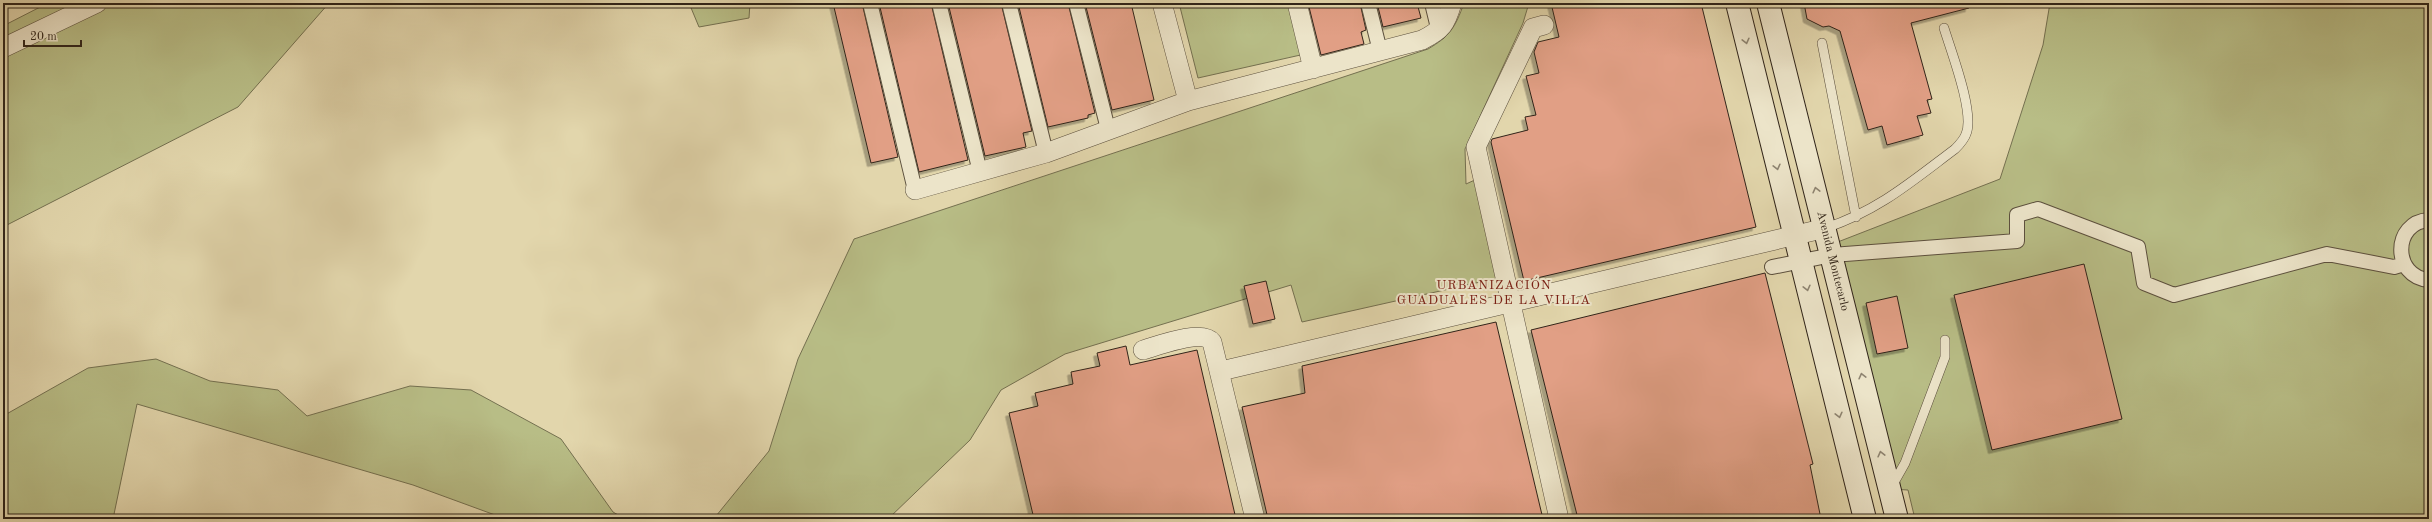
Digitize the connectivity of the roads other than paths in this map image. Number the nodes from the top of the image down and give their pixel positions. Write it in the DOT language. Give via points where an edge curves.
graph roads {
  1 [pos="97,3"];
  2 [pos="870,3"];
  3 [pos="939,3"];
  4 [pos="1009,3"];
  5 [pos="1076,3"];
  6 [pos="1162,3"];
  7 [pos="1297,3"];
  8 [pos="1368,3"];
  9 [pos="1432,3"];
  10 [pos="1452,3"];
  11 [pos="1737,3"];
  12 [pos="1768,3"];
  13 [pos="1544,24"];
  14 [pos="1944,28"];
  15 [pos="1439,32"];
  16 [pos="1822,43"];
  17 [pos="3,48"];
  18 [pos="1380,52"];
  19 [pos="1313,69"];
  20 [pos="1188,101"];
  21 [pos="1108,129"];
  22 [pos="1046,153"];
  23 [pos="980,172"];
  24 [pos="915,190"];
  25 [pos="1856,217"];
  26 [pos="2429,220"];
  27 [pos="1826,228"];
  28 [pos="1794,237"];
  29 [pos="1832,255"];
  30 [pos="1800,262"];
  31 [pos="2404,264"];
  32 [pos="1772,267"];
  33 [pos="2429,280"];
  34 [pos="1509,304"];
  35 [pos="1945,340"];
  36 [pos="1143,350"];
  37 [pos="1221,371"];
  38 [pos="1890,489"];
  39 [pos="1255,519"];
  40 [pos="1559,519"];
  41 [pos="1865,519"];
  42 [pos="1897,519"];
  1 -- 17 [label="street"];
  2 -- 24 [label="street"];
  3 -- 23 [label="street"];
  4 -- 22 [label="street"];
  5 -- 21 [label="street"];
  6 -- 20 [label="street"];
  7 -- 19 [label="street"];
  8 -- 18 [label="street"];
  9 -- 15 [label="street"];
  10 -- 15 [label="street" via="1447,20"];
  11 -- 28 [label="main road, one-way"];
  27 -- 12 [label="main road, Avenida Montecarlo, one-way"];
  13 -- 34 [label="street" via="1533,28 1476,147"];
  14 -- 25 [label="lane" via="1966,102 1967,133 1955,149 1890,198"];
  15 -- 18 [label="street" via="1422,40"];
  16 -- 25 [label="lane"];
  18 -- 19 [label="street"];
  19 -- 20 [label="street"];
  20 -- 21 [label="street"];
  21 -- 22 [label="street"];
  22 -- 23 [label="street"];
  23 -- 24 [label="street"];
  25 -- 27 [label="lane"];
  26 -- 31 [label="street" via="2419,222 2406,232 2400,247"];
  27 -- 28 [label="street"];
  27 -- 29 [label="main road, Avenida Montecarlo"];
  28 -- 30 [label="main road"];
  28 -- 34 [label="street"];
  29 -- 30 [label="street"];
  29 -- 31 [label="street" via="2017,241 2017,215 2038,209 2138,246 2144,283 2174,295 2327,254 2394,266"];
  38 -- 29 [label="main road, Avenida Montecarlo, one-way"];
  30 -- 32 [label="street"];
  30 -- 41 [label="main road, one-way"];
  31 -- 33 [label="street" via="2411,273"];
  34 -- 37 [label="street"];
  34 -- 40 [label="street"];
  35 -- 38 [label="lane" via="1944,357 1905,463"];
  36 -- 37 [label="street" via="1192,337 1207,337 1212,342"];
  37 -- 39 [label="street"];
  38 -- 42 [label="main road, Avenida Montecarlo"];
}
